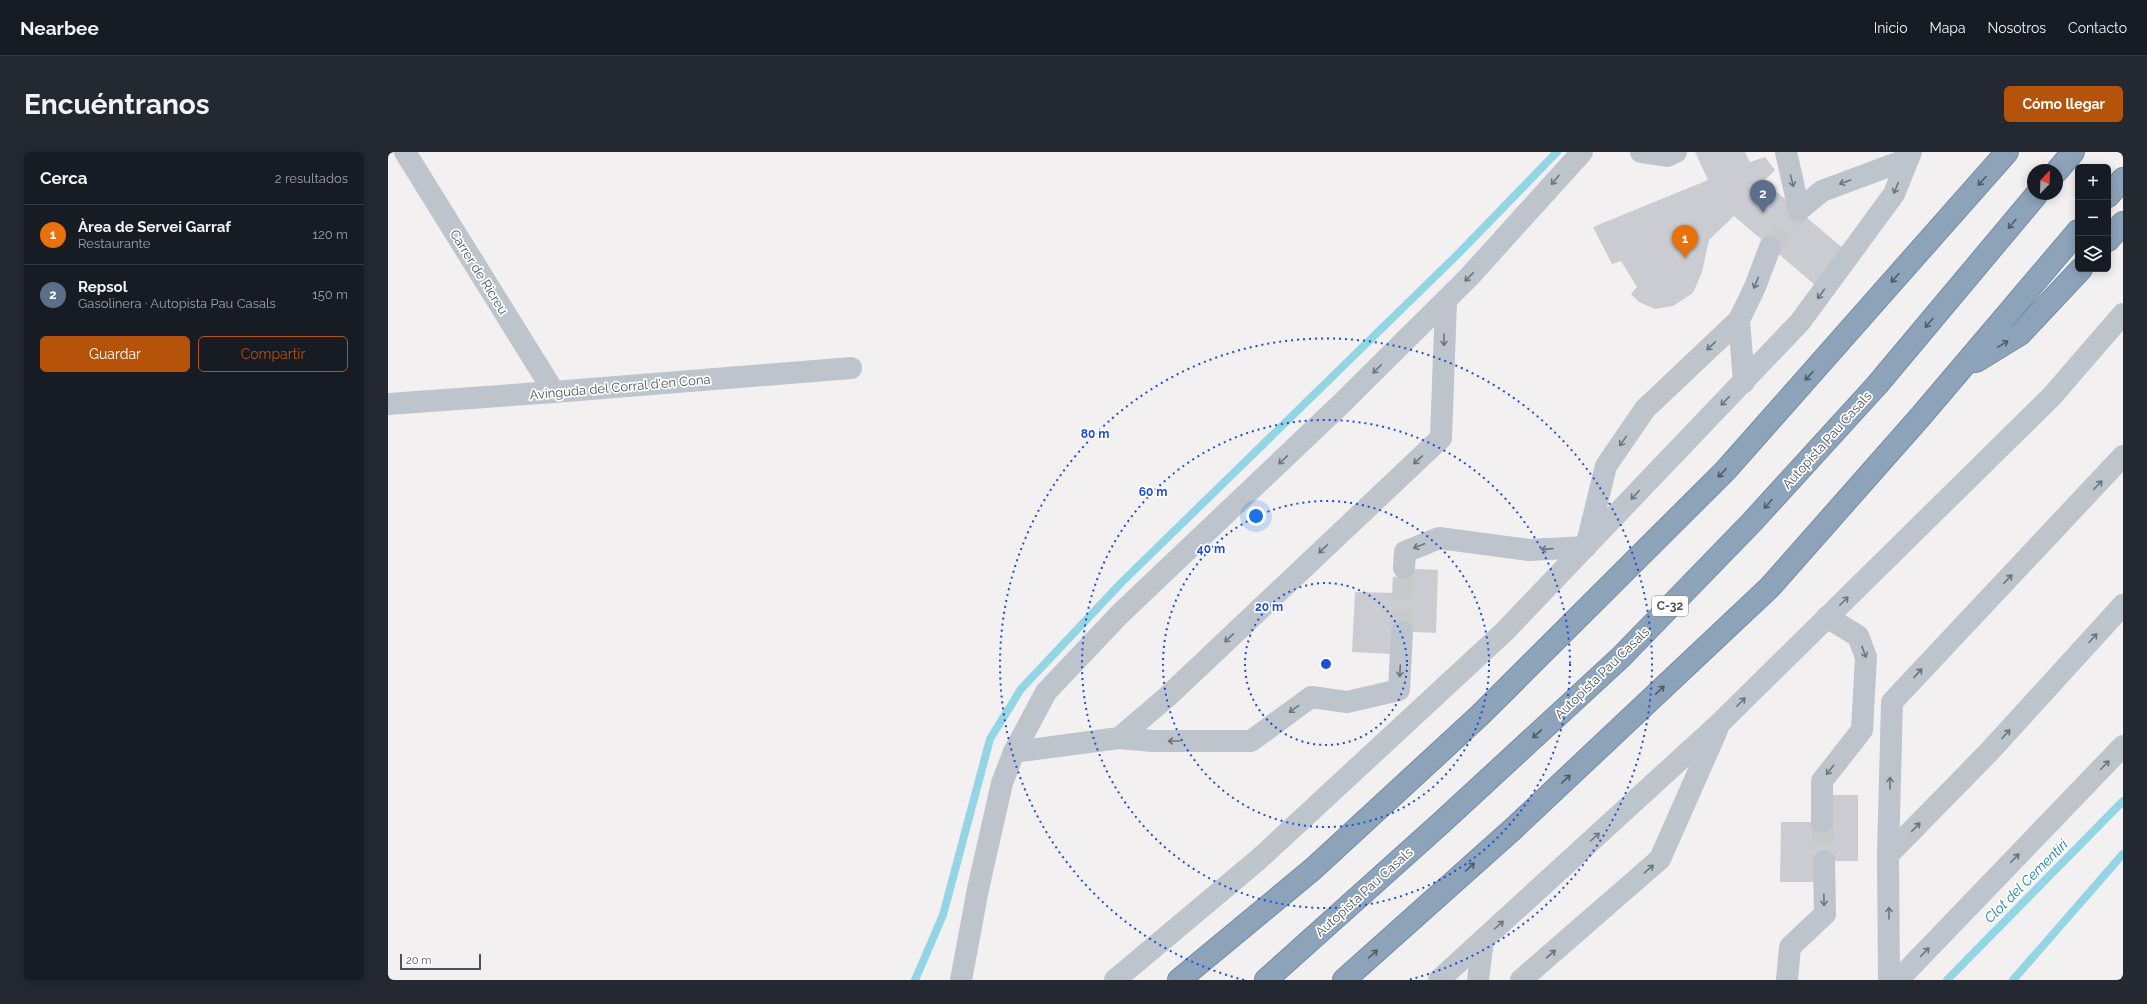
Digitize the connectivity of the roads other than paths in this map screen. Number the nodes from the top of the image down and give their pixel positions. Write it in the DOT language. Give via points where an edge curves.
graph roads {
  1 [pos="405,152"];
  2 [pos="1582,152"];
  3 [pos="1642,152"];
  4 [pos="1676,152"];
  5 [pos="1786,152"];
  6 [pos="2008,152"];
  7 [pos="2073,152"];
  8 [pos="1909,155"];
  9 [pos="2063,164"];
  10 [pos="2123,179"];
  11 [pos="2111,193"];
  12 [pos="2032,200"];
  13 [pos="2123,223"];
  14 [pos="2075,235"];
  15 [pos="2111,237"];
  16 [pos="1770,247"];
  17 [pos="2078,272"];
  18 [pos="1446,301"];
  19 [pos="2123,314"];
  20 [pos="1739,320"];
  21 [pos="851,368"];
  22 [pos="1958,372"];
  23 [pos="1744,382"];
  24 [pos="554,392"];
  25 [pos="388,404"];
  26 [pos="2123,456"];
  27 [pos="1586,546"];
  28 [pos="1404,568"];
  29 [pos="2123,605"];
  30 [pos="1827,617"];
  31 [pos="1402,632"];
  32 [pos="1720,723"];
  33 [pos="1119,738"];
  34 [pos="2123,746"];
  35 [pos="1014,752"];
  36 [pos="1822,822"];
  37 [pos="1888,855"];
  38 [pos="1824,861"];
  39 [pos="1483,940"];
  40 [pos="961,980"];
  41 [pos="1115,980"];
  42 [pos="1178,980"];
  43 [pos="1266,980"];
  44 [pos="1344,980"];
  45 [pos="1439,980"];
  46 [pos="1478,980"];
  47 [pos="1521,980"];
  48 [pos="1787,980"];
  49 [pos="1889,980"];
  50 [pos="1898,980"];
  1 -- 24 [label="street, Carrer de Ricreu"];
  2 -- 18 [label="street, one-way"];
  3 -- 4 [label="street" via="1667,156"];
  5 -- 8 [label="street" via="1799,210 1822,191"];
  6 -- 42 [label="highway, one-way" via="1724,471 1479,716 1313,868"];
  7 -- 9 [label="highway"];
  8 -- 23 [label="street, one-way" via="1894,194 1800,322"];
  10 -- 11 [label="highway"];
  12 -- 43 [label="highway, Autopista Pau Casals / C-32, one-way" via="1877,385 1752,522 1632,645 1441,823"];
  13 -- 15 [label="highway"];
  14 -- 22 [label="highway"];
  16 -- 20 [label="street, one-way"];
  22 -- 17 [label="highway, one-way" via="2020,334"];
  18 -- 33 [label="street, one-way" via="1441,438"];
  18 -- 35 [label="street, one-way" via="1120,614 1046,692"];
  30 -- 19 [label="street, one-way" via="2052,396"];
  20 -- 23 [label="street"];
  20 -- 27 [label="street, one-way" via="1646,408 1606,466"];
  21 -- 24 [label="street, Avinguda del Corral d'en Cona"];
  44 -- 22 [label="highway, one-way" via="1513,829 1770,588"];
  23 -- 27 [label="street, one-way"];
  24 -- 25 [label="street, Avinguda del Corral d'en Cona"];
  37 -- 26 [label="street, one-way" via="1892,702"];
  27 -- 28 [label="street, one-way" via="1529,550 1439,538 1405,552"];
  27 -- 41 [label="street" via="1504,632 1264,853"];
  37 -- 29 [label="street, one-way" via="1988,753"];
  32 -- 30 [label="street, one-way"];
  30 -- 36 [label="street, one-way" via="1858,636 1866,657 1862,730 1822,781"];
  31 -- 33 [label="street, one-way" via="1399,690 1347,702 1311,697 1252,741 1153,741"];
  39 -- 32 [label="street, one-way"];
  47 -- 32 [label="street, one-way" via="1660,859"];
  33 -- 35 [label="street"];
  50 -- 34 [label="street, one-way"];
  35 -- 40 [label="street" via="1002,783"];
  49 -- 37 [label="street, one-way"];
  38 -- 48 [label="street, one-way" via="1825,914 1790,947"];
  39 -- 45 [label="street"];
  39 -- 46 [label="street"];
}
